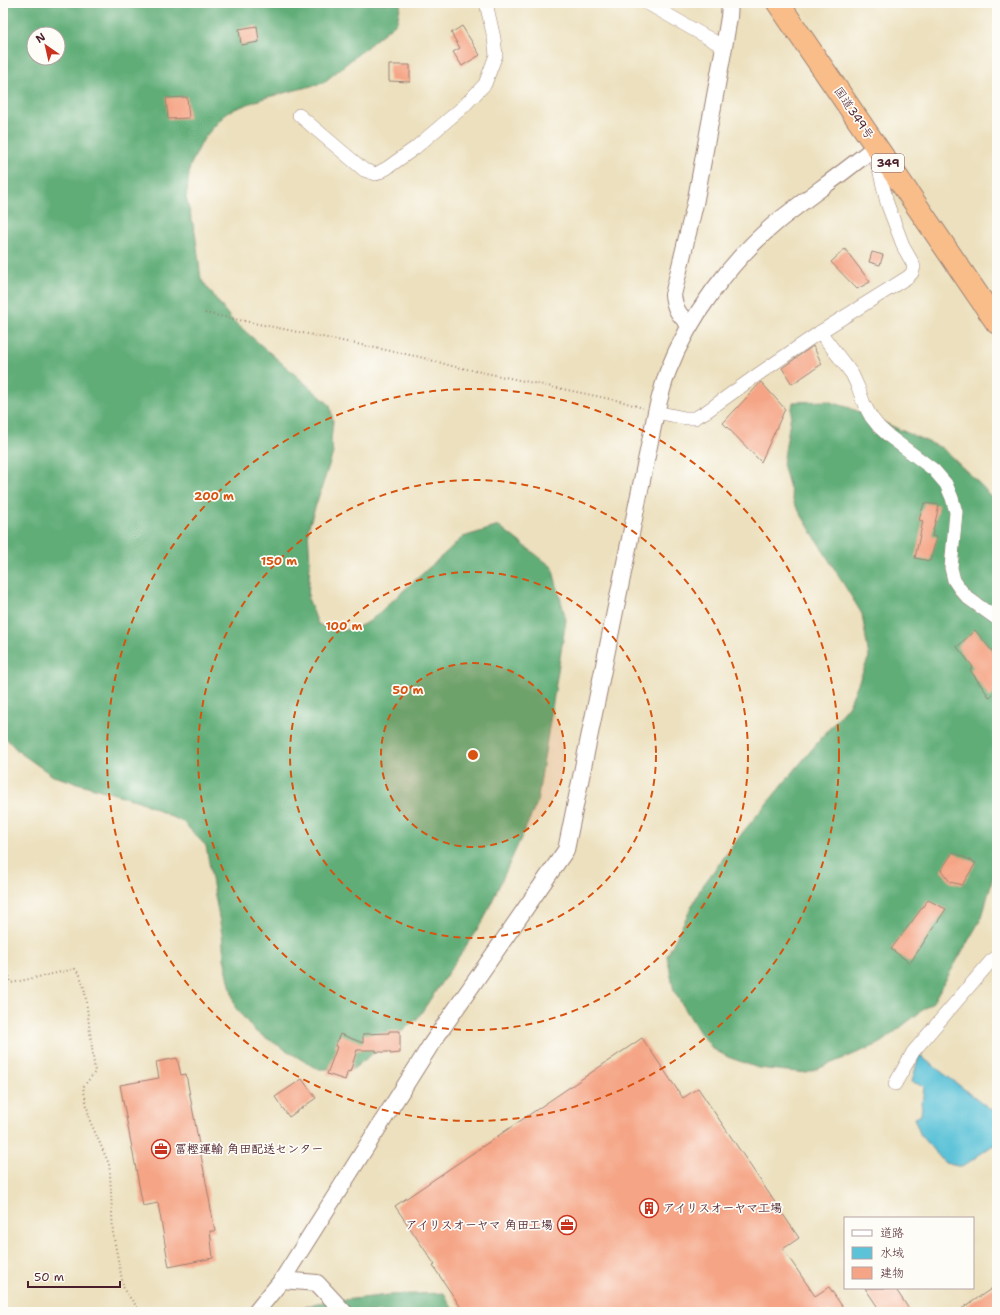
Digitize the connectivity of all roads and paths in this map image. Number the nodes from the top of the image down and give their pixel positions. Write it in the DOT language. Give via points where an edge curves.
graph roads {
  1 [pos="486,3"];
  2 [pos="647,3"];
  3 [pos="730,3"];
  4 [pos="778,3"];
  5 [pos="724,47"];
  6 [pos="299,114"];
  7 [pos="874,148"];
  8 [pos="205,312"];
  9 [pos="997,322"];
  10 [pos="690,325"];
  11 [pos="820,332"];
  12 [pos="656,412"];
  13 [pos="997,619"];
  14 [pos="3,953"];
  15 [pos="997,956"];
  16 [pos="895,1084"];
  17 [pos="282,1280"];
  18 [pos="142,1312"];
  19 [pos="256,1312"];
  20 [pos="344,1312"];
  1 -- 6 [label="street" via="496,55 485,84 463,107 387,168 376,174 364,170"];
  2 -- 5 [label="street"];
  3 -- 5 [label="street"];
  4 -- 7 [label="highway, 国道349号 / 349"];
  5 -- 10 [label="street" via="695,204 674,295 676,309"];
  7 -- 9 [label="highway, 国道349号 / 349"];
  7 -- 10 [label="street" via="776,223 753,244 708,298"];
  7 -- 11 [label="street" via="887,203 914,267 908,277"];
  8 -- 12 [label="path" via="620,401"];
  10 -- 12 [label="street" via="668,371"];
  11 -- 12 [label="street" via="695,418"];
  11 -- 13 [label="street" via="852,374 871,417 890,437 934,470 946,484 956,512 950,568 954,580 968,598"];
  12 -- 17 [label="street" via="566,850 430,1046"];
  14 -- 18 [label="path" via="11,983 75,969 80,975 86,992 96,1072 83,1087 90,1121 109,1164 113,1234 124,1290"];
  15 -- 16 [label="street" via="913,1052"];
  17 -- 19 [label="street"];
  17 -- 20 [label="street" via="317,1283"];
}
